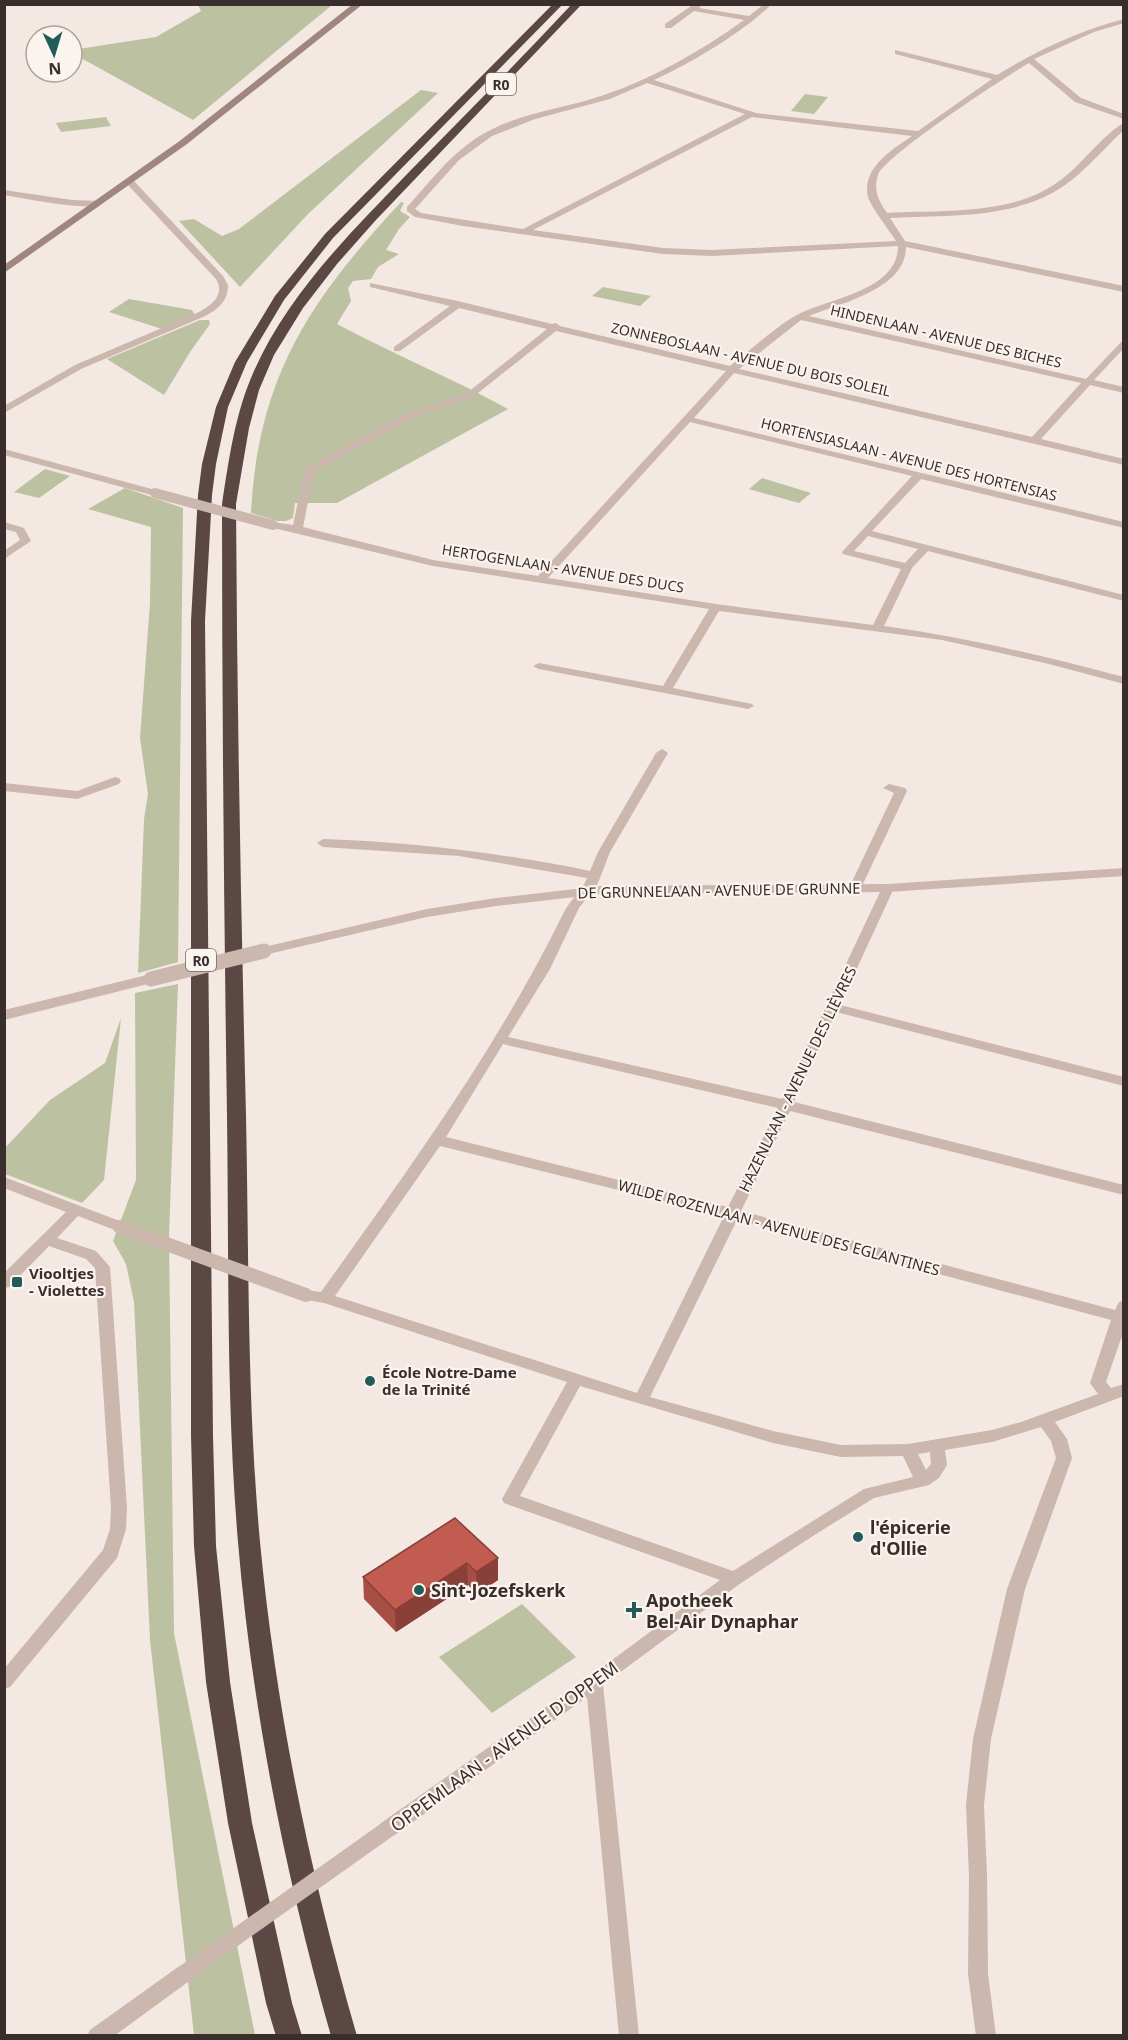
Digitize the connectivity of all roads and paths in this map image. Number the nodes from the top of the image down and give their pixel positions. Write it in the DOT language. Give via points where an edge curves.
graph roads {
  1 [pos="359,4"];
  2 [pos="559,4"];
  3 [pos="578,4"];
  4 [pos="769,4"];
  5 [pos="696,7"];
  6 [pos="752,19"];
  7 [pos="1124,21"];
  8 [pos="668,26"];
  9 [pos="898,51"];
  10 [pos="1029,59"];
  11 [pos="999,78"];
  12 [pos="648,81"];
  13 [pos="752,114"];
  14 [pos="1124,117"];
  15 [pos="1124,125"];
  16 [pos="920,134"];
  17 [pos="130,182"];
  18 [pos="4,192"];
  19 [pos="94,207"];
  20 [pos="885,216"];
  21 [pos="525,231"];
  22 [pos="902,243"];
  23 [pos="4,270"];
  24 [pos="373,285"];
  25 [pos="1124,289"];
  26 [pos="458,304"];
  27 [pos="799,318"];
  28 [pos="556,326"];
  29 [pos="1124,342"];
  30 [pos="397,350"];
  31 [pos="733,369"];
  32 [pos="1088,382"];
  33 [pos="1124,390"];
  34 [pos="4,410"];
  35 [pos="688,419"];
  36 [pos="1034,441"];
  37 [pos="4,452"];
  38 [pos="1124,462"];
  39 [pos="919,475"];
  40 [pos="4,525"];
  41 [pos="1124,525"];
  42 [pos="297,529"];
  43 [pos="864,532"];
  44 [pos="927,547"];
  45 [pos="4,556"];
  46 [pos="907,567"];
  47 [pos="540,580"];
  48 [pos="1124,598"];
  49 [pos="716,607"];
  50 [pos="877,628"];
  51 [pos="539,666"];
  52 [pos="1124,681"];
  53 [pos="666,690"];
  54 [pos="748,706"];
  55 [pos="662,753"];
  56 [pos="116,781"];
  57 [pos="4,787"];
  58 [pos="889,788"];
  59 [pos="323,843"];
  60 [pos="1124,872"];
  61 [pos="594,876"];
  62 [pos="855,888"];
  63 [pos="888,888"];
  64 [pos="583,892"];
  65 [pos="832,1006"];
  66 [pos="4,1015"];
  67 [pos="499,1039"];
  68 [pos="1124,1082"];
  69 [pos="786,1106"];
  70 [pos="437,1140"];
  71 [pos="4,1182"];
  72 [pos="1124,1190"];
  73 [pos="77,1209"];
  74 [pos="731,1213"];
  75 [pos="46,1240"];
  76 [pos="4,1283"];
  77 [pos="325,1298"];
  78 [pos="1121,1311"];
  79 [pos="576,1380"];
  80 [pos="1124,1390"];
  81 [pos="1107,1394"];
  82 [pos="641,1400"];
  83 [pos="1044,1419"];
  84 [pos="937,1446"];
  85 [pos="908,1450"];
  86 [pos="923,1480"];
  87 [pos="735,1578"];
  88 [pos="594,1681"];
  89 [pos="4,1682"];
  90 [pos="97,2036"];
  91 [pos="289,2036"];
  92 [pos="344,2036"];
  93 [pos="629,2036"];
  94 [pos="986,2036"];
  1 -- 17 [label="main road"];
  2 -- 91 [label="highway, R0" via="329,236 294,277 241,362 222,407 209,464 198,621 205,1546 218,1682 240,1823"];
  3 -- 92 [label="highway, R0" via="350,240 303,299 267,356 258,380 237,451 229,504 233,947 243,1434 249,1539 263,1674 287,1807"];
  4 -- 6 [label="street"];
  5 -- 6 [label="street"];
  5 -- 8 [label="street"];
  6 -- 12 [label="street"];
  7 -- 10 [label="street" via="1068,37"];
  9 -- 11 [label="street"];
  10 -- 11 [label="street"];
  10 -- 14 [label="street" via="1078,100"];
  11 -- 16 [label="street"];
  12 -- 13 [label="street"];
  12 -- 21 [label="street" via="489,134 457,157 410,209 418,215"];
  13 -- 16 [label="street"];
  13 -- 21 [label="street"];
  15 -- 20 [label="street" via="1062,183 1038,196 992,207"];
  16 -- 20 [label="street" via="889,156 874,173 872,197"];
  17 -- 19 [label="main road"];
  17 -- 34 [label="street" via="220,279 224,285 222,298 212,309 78,367"];
  18 -- 19 [label="street"];
  19 -- 23 [label="main road"];
  20 -- 22 [label="street"];
  21 -- 22 [label="street" via="663,251 712,253"];
  22 -- 25 [label="street"];
  22 -- 27 [label="street" via="901,262 884,281"];
  24 -- 26 [label="street, ZONNEBOSLAAN - AVENUE DU BOIS SOLEIL"];
  26 -- 28 [label="street, ZONNEBOSLAAN - AVENUE DU BOIS SOLEIL"];
  26 -- 30 [label="street"];
  27 -- 31 [label="street"];
  27 -- 32 [label="street, HINDENLAAN - AVENUE DES BICHES"];
  28 -- 31 [label="street, ZONNEBOSLAAN - AVENUE DU BOIS SOLEIL"];
  28 -- 42 [label="street" via="461,400 409,416 309,470"];
  29 -- 32 [label="street"];
  31 -- 35 [label="street"];
  31 -- 36 [label="street, ZONNEBOSLAAN - AVENUE DU BOIS SOLEIL"];
  32 -- 33 [label="street, HINDENLAAN - AVENUE DES BICHES"];
  32 -- 36 [label="street"];
  35 -- 39 [label="street, HORTENSIASLAAN - AVENUE DES HORTENSIAS"];
  35 -- 47 [label="street"];
  36 -- 38 [label="street, ZONNEBOSLAAN - AVENUE DU BOIS SOLEIL"];
  37 -- 42 [label="street, HERTOGENLAAN - AVENUE DES DUCS, bridge"];
  39 -- 41 [label="street, HORTENSIASLAAN - AVENUE DES HORTENSIAS"];
  39 -- 43 [label="street"];
  40 -- 45 [label="street" via="20,530 26,541"];
  42 -- 47 [label="street, HERTOGENLAAN - AVENUE DES DUCS" via="433,563"];
  43 -- 44 [label="street"];
  43 -- 46 [label="street" via="847,552"];
  44 -- 46 [label="street"];
  44 -- 48 [label="street"];
  46 -- 50 [label="street"];
  47 -- 49 [label="street, HERTOGENLAAN - AVENUE DES DUCS"];
  49 -- 50 [label="street, HERTOGENLAAN - AVENUE DES DUCS"];
  49 -- 53 [label="street"];
  50 -- 52 [label="street, HERTOGENLAAN - AVENUE DES DUCS" via="1004,650"];
  51 -- 53 [label="street"];
  53 -- 54 [label="street"];
  55 -- 61 [label="street"];
  56 -- 57 [label="street" via="77,795"];
  58 -- 62 [label="street" via="901,791"];
  59 -- 61 [label="street" via="464,854"];
  60 -- 63 [label="street, DE GRUNNELAAN - AVENUE DE GRUNNE"];
  61 -- 64 [label="street"];
  62 -- 63 [label="street, DE GRUNNELAAN - AVENUE DE GRUNNE"];
  62 -- 64 [label="street, DE GRUNNELAAN - AVENUE DE GRUNNE"];
  63 -- 65 [label="street, HAZENLAAN - AVENUE DES LIÈVRES"];
  64 -- 66 [label="street, DE GRUNNELAAN - AVENUE DE GRUNNE, bridge" via="426,913"];
  64 -- 67 [label="street" via="543,969"];
  65 -- 68 [label="street"];
  65 -- 69 [label="street, HAZENLAAN - AVENUE DES LIÈVRES"];
  67 -- 69 [label="street"];
  67 -- 70 [label="street"];
  69 -- 72 [label="street"];
  69 -- 74 [label="street, HAZENLAAN - AVENUE DES LIÈVRES"];
  70 -- 74 [label="street, WILDE ROZENLAAN - AVENUE DES EGLANTINES"];
  70 -- 77 [label="street"];
  71 -- 73 [label="street"];
  73 -- 75 [label="street"];
  73 -- 77 [label="street, bridge" via="306,1295"];
  74 -- 78 [label="street, WILDE ROZENLAAN - AVENUE DES EGLANTINES"];
  74 -- 82 [label="street, HAZENLAAN - AVENUE DES LIÈVRES"];
  75 -- 76 [label="street"];
  75 -- 89 [label="street" via="90,1255 102,1267 118,1529 111,1553"];
  77 -- 79 [label="street"];
  78 -- 81 [label="street" via="1098,1383"];
  79 -- 82 [label="street"];
  79 -- 87 [label="street" via="510,1499"];
  80 -- 81 [label="street"];
  81 -- 83 [label="street"];
  82 -- 85 [label="street" via="773,1437 841,1451"];
  83 -- 84 [label="street" via="992,1436"];
  83 -- 94 [label="street" via="1059,1439 1064,1458 1016,1589 981,1739 975,1805 978,1974"];
  84 -- 85 [label="street"];
  84 -- 86 [label="street" via="939,1465"];
  85 -- 86 [label="street"];
  86 -- 87 [label="street, OPPEMLAAN - AVENUE D'OPPEM" via="858,1499"];
  87 -- 88 [label="street, OPPEMLAAN - AVENUE D'OPPEM"];
  88 -- 90 [label="street, OPPEMLAAN - AVENUE D'OPPEM, bridge"];
  88 -- 93 [label="street"];
}
